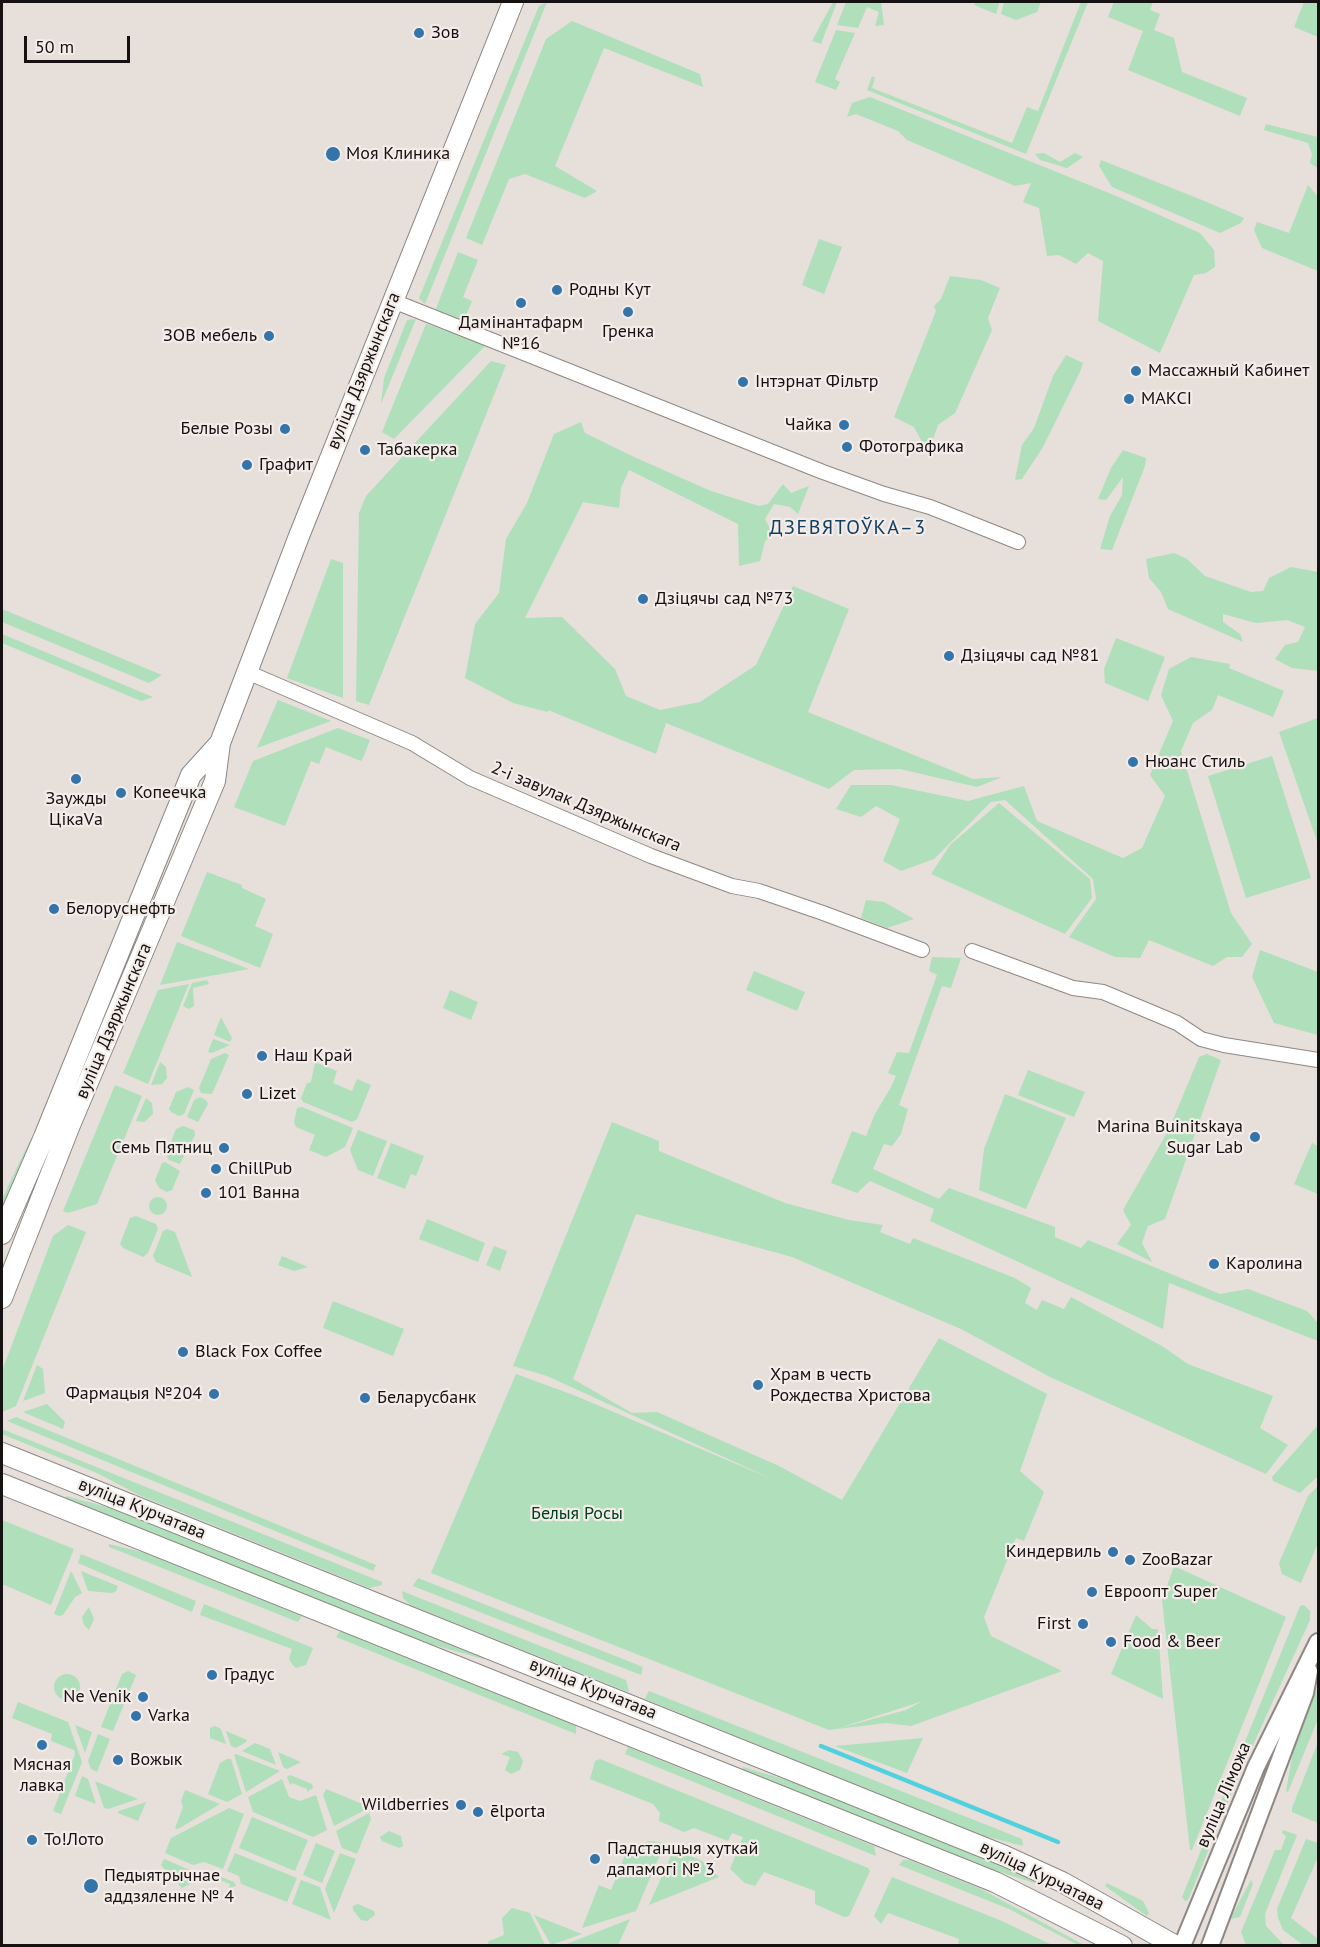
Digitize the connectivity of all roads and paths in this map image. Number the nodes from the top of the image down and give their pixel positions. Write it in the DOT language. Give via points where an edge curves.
graph roads {
  1 [pos="513,2"];
  2 [pos="393,301"];
  3 [pos="1018,542"];
  4 [pos="247,672"];
  5 [pos="220,743"];
  6 [pos="922,950"];
  7 [pos="972,951"];
  8 [pos="1318,1060"];
  9 [pos="2,1234"];
  10 [pos="2,1298"];
  11 [pos="2,1453"];
  12 [pos="2,1484"];
  13 [pos="1318,1642"];
  14 [pos="1310,1664"];
  15 [pos="607,1695"];
  16 [pos="596,1722"];
  17 [pos="1122,1946"];
  18 [pos="1176,1946"];
  19 [pos="1182,1946"];
  20 [pos="1210,1946"];
  1 -- 2 [label="main road, вуліца Дзяржынскага"];
  2 -- 3 [label="street" via="823,472 930,507"];
  2 -- 4 [label="main road, вуліца Дзяржынскага"];
  4 -- 5 [label="main road, вуліца Дзяржынскага"];
  4 -- 6 [label="street, 2-і завулак Дзяржынскага" via="412,743 470,777 651,856"];
  5 -- 9 [label="main road, вуліца Дзяржынскага" via="191,775"];
  5 -- 10 [label="main road, вуліца Дзяржынскага" via="214,781"];
  7 -- 8 [label="street" via="1073,987 1103,992 1177,1023 1201,1039"];
  11 -- 15 [label="main road, вуліца Курчатава"];
  12 -- 16 [label="main road, вуліца Курчатава"];
  13 -- 14 [label="street, вуліца Ліможа"];
  14 -- 19 [label="street, вуліца Ліможа" via="1256,1767"];
  14 -- 20 [label="street, вуліца Ліможа" via="1305,1693"];
  15 -- 16 [label="main road"];
  15 -- 18 [label="main road, вуліца Курчатава" via="1005,1856 1062,1882"];
  16 -- 17 [label="main road, вуліца Курчатава" via="995,1882"];
}
